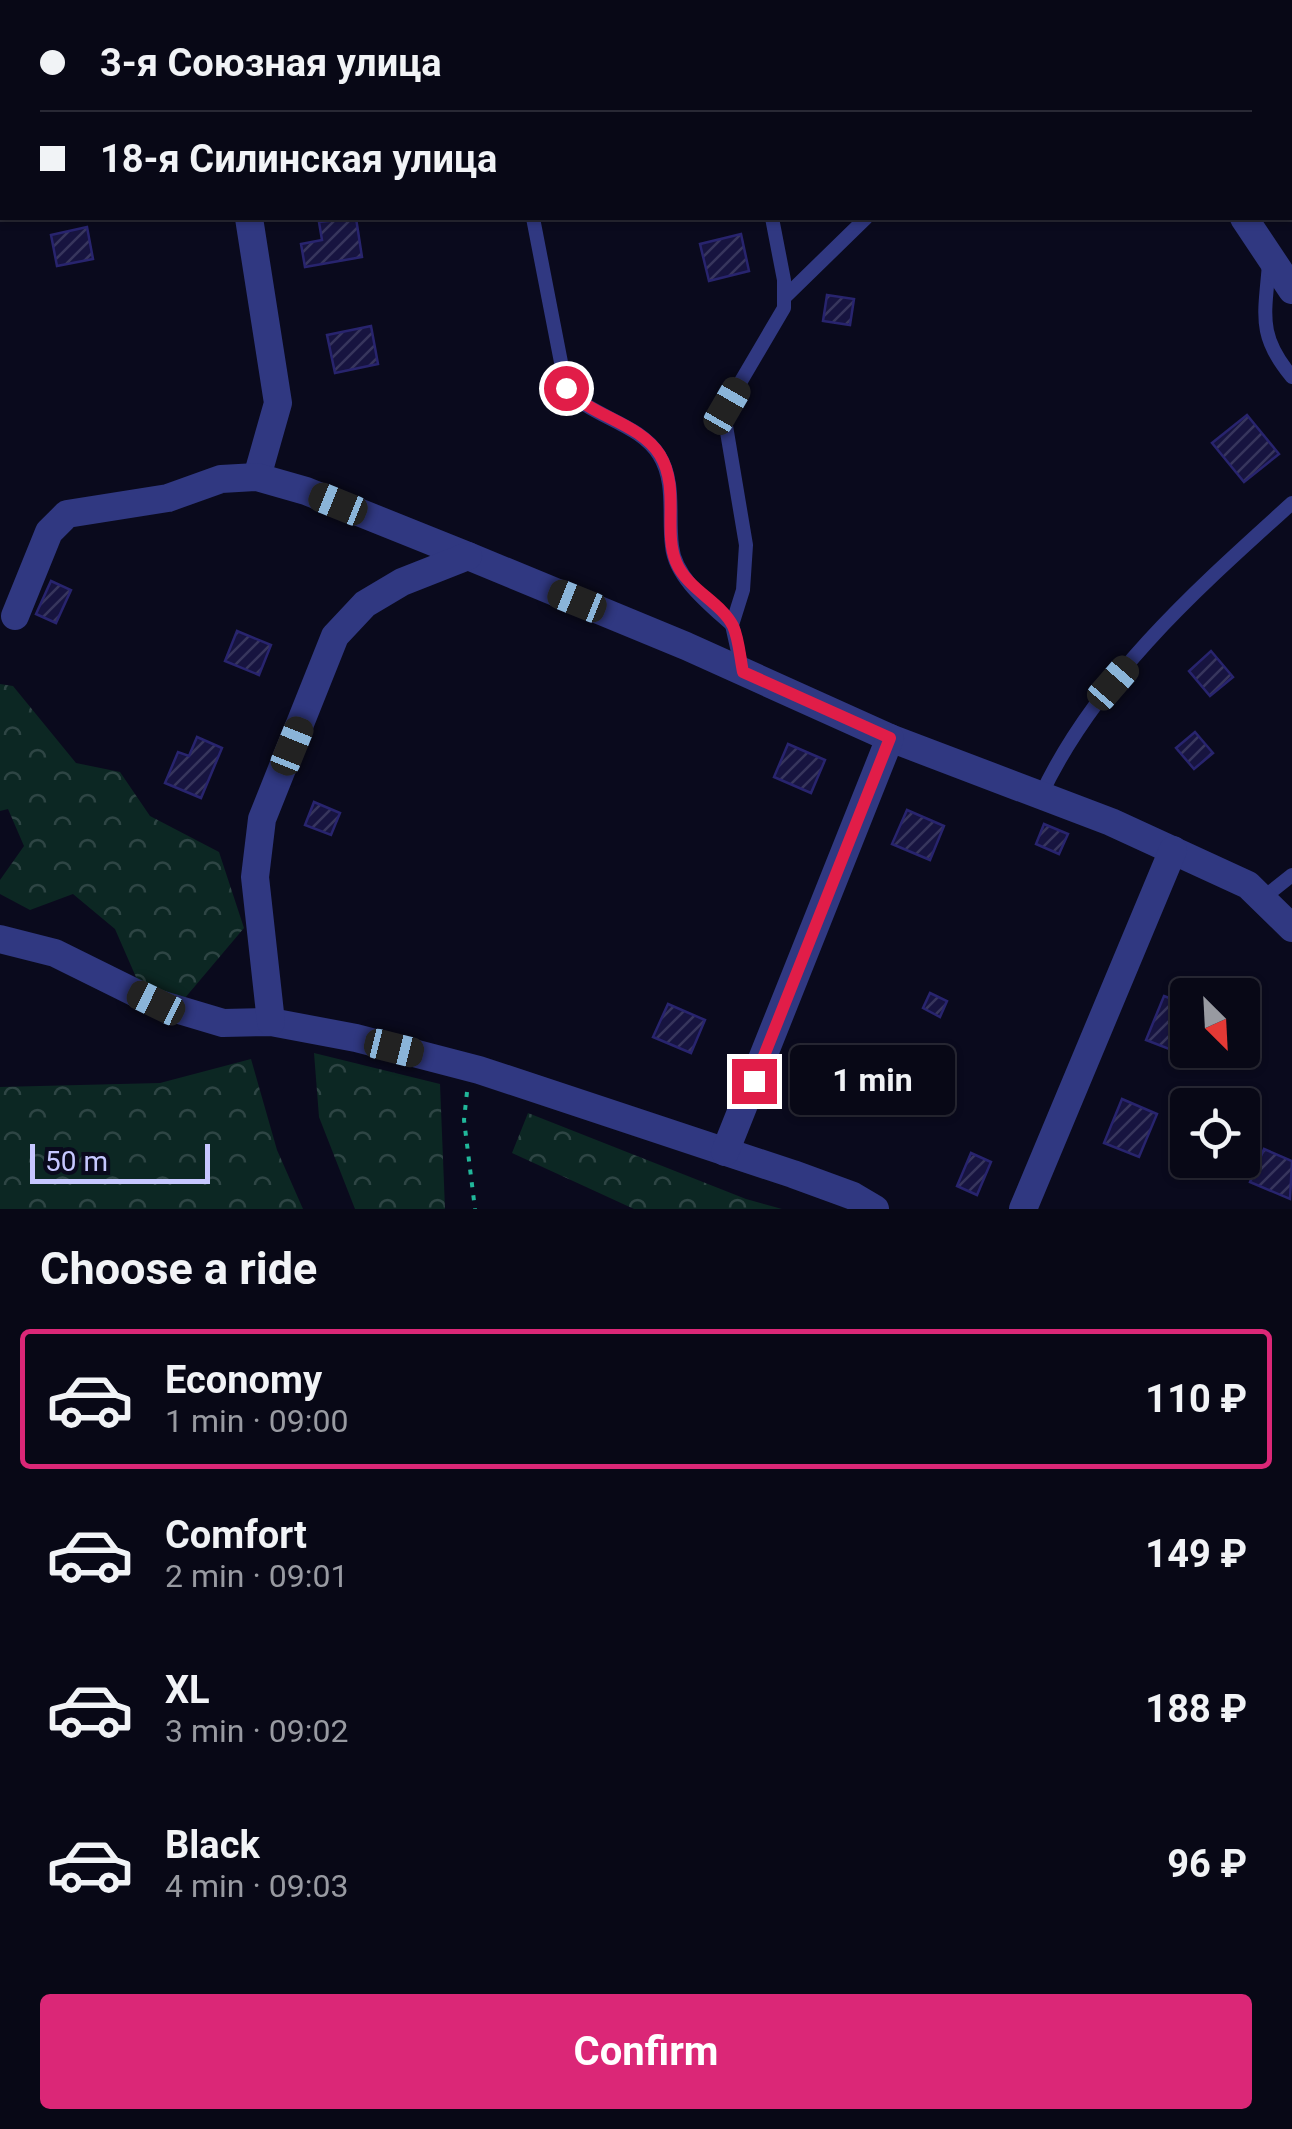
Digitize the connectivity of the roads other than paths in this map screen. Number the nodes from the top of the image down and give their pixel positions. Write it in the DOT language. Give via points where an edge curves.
graph roads {
  1 [pos="249,220"];
  2 [pos="533,220"];
  3 [pos="772,220"];
  4 [pos="864,220"];
  5 [pos="1246,220"];
  6 [pos="1281,251"];
  7 [pos="1292,290"];
  8 [pos="784,298"];
  9 [pos="1292,377"];
  10 [pos="257,478"];
  11 [pos="1292,503"];
  12 [pos="468,556"];
  13 [pos="15,616"];
  14 [pos="732,624"];
  15 [pos="743,672"];
  16 [pos="890,738"];
  17 [pos="1041,795"];
  18 [pos="1173,850"];
  19 [pos="1292,875"];
  20 [pos="1263,898"];
  21 [pos="1292,928"];
  22 [pos="0,939"];
  23 [pos="271,1022"];
  24 [pos="725,1152"];
  25 [pos="874,1209"];
  26 [pos="1023,1209"];
  1 -- 10 [label="street" via="278,403"];
  2 -- 14 [label="lane" via="566,388 660,456 678,567"];
  3 -- 8 [label="lane"];
  4 -- 8 [label="lane"];
  5 -- 6 [label="street"];
  6 -- 7 [label="street"];
  6 -- 9 [label="lane" via="1262,326"];
  8 -- 14 [label="lane" via="724,420 746,546"];
  10 -- 12 [label="street"];
  10 -- 13 [label="street" via="221,478 168,498 68,514 49,532"];
  11 -- 17 [label="lane" via="1196,590 1113,683 1067,745"];
  12 -- 15 [label="street"];
  12 -- 23 [label="street" via="365,604 336,636 262,819 256,878"];
  14 -- 15 [label="lane"];
  15 -- 16 [label="street"];
  16 -- 17 [label="street"];
  16 -- 24 [label="street"];
  17 -- 18 [label="street"];
  18 -- 20 [label="street"];
  18 -- 26 [label="street"];
  19 -- 20 [label="lane"];
  20 -- 21 [label="street"];
  22 -- 23 [label="street" via="55,953 156,1003 222,1023"];
  23 -- 24 [label="street" via="470,1067"];
  24 -- 25 [label="street"];
}
